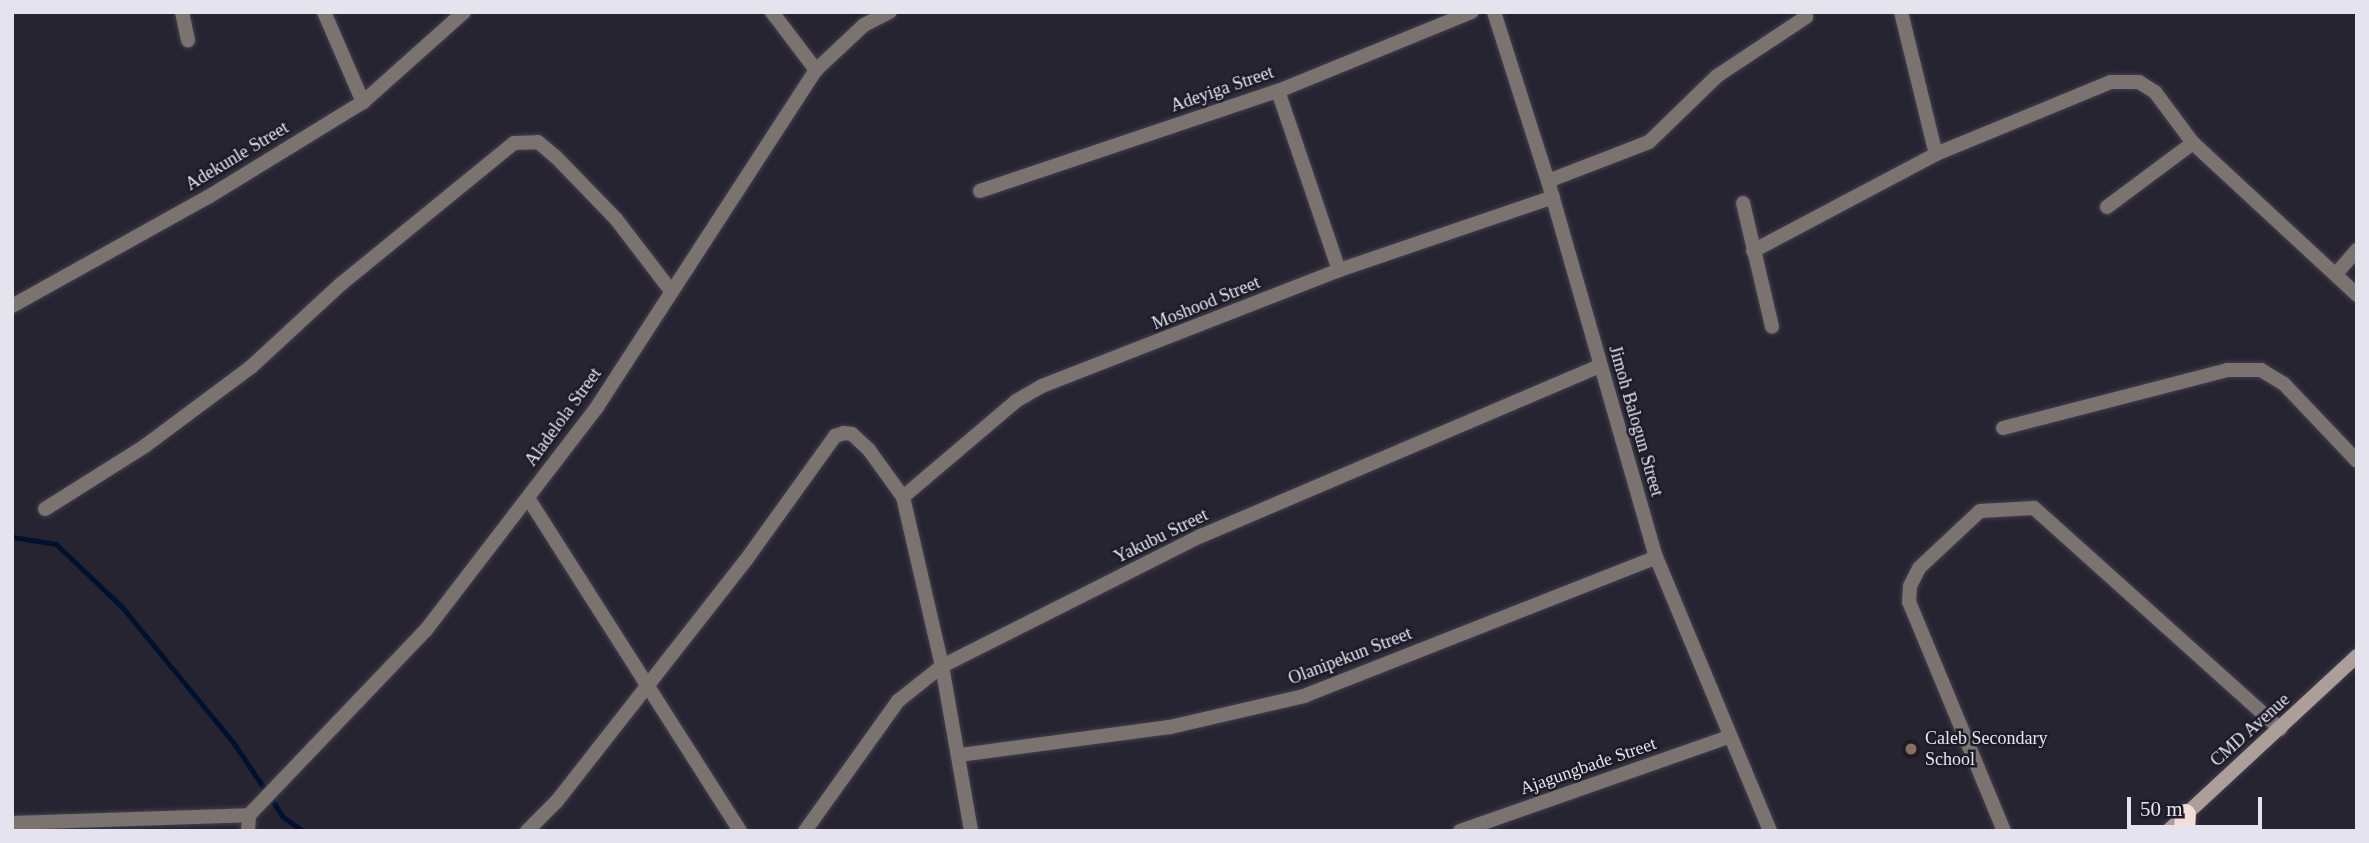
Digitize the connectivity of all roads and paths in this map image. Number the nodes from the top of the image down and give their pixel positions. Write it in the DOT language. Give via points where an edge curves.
graph roads {
  1 [pos="182,12"];
  2 [pos="324,12"];
  3 [pos="464,12"];
  4 [pos="772,12"];
  5 [pos="890,12"];
  6 [pos="1472,12"];
  7 [pos="1494,12"];
  8 [pos="1901,12"];
  9 [pos="1805,17"];
  10 [pos="188,40"];
  11 [pos="817,70"];
  12 [pos="1278,90"];
  13 [pos="363,102"];
  14 [pos="2193,143"];
  15 [pos="1936,154"];
  16 [pos="1548,181"];
  17 [pos="980,191"];
  18 [pos="1553,197"];
  19 [pos="1743,203"];
  20 [pos="2106,207"];
  21 [pos="2357,250"];
  22 [pos="1754,251"];
  23 [pos="1339,270"];
  24 [pos="2336,274"];
  25 [pos="671,291"];
  26 [pos="2357,295"];
  27 [pos="12,306"];
  28 [pos="1772,327"];
  29 [pos="1600,366"];
  30 [pos="2003,428"];
  31 [pos="2357,461"];
  32 [pos="903,497"];
  33 [pos="528,498"];
  34 [pos="45,509"];
  35 [pos="1656,557"];
  36 [pos="2357,656"];
  37 [pos="942,666"];
  38 [pos="649,683"];
  39 [pos="2280,729"];
  40 [pos="1729,737"];
  41 [pos="960,755"];
  42 [pos="252,813"];
  43 [pos="2185,822"];
  44 [pos="12,823"];
  45 [pos="248,831"];
  46 [pos="527,831"];
  47 [pos="740,831"];
  48 [pos="805,831"];
  49 [pos="971,831"];
  50 [pos="1460,831"];
  51 [pos="1770,831"];
  52 [pos="2004,831"];
  53 [pos="2168,831"];
  1 -- 10 [label="street"];
  2 -- 13 [label="street"];
  3 -- 13 [label="street, Adekunle Street"];
  4 -- 11 [label="street"];
  5 -- 11 [label="street, Aladelola Street" via="864,25"];
  6 -- 12 [label="street, Adeyiga Street"];
  7 -- 16 [label="street, Jimoh Balogun Street"];
  8 -- 15 [label="street"];
  9 -- 16 [label="street" via="1717,76 1648,142"];
  11 -- 25 [label="street, Aladelola Street"];
  12 -- 17 [label="street, Adeyiga Street"];
  12 -- 23 [label="street"];
  13 -- 27 [label="street, Adekunle Street" via="208,197"];
  14 -- 15 [label="street" via="2155,92 2139,82 2111,82"];
  14 -- 20 [label="street"];
  14 -- 24 [label="street"];
  15 -- 22 [label="street"];
  16 -- 18 [label="street, Jimoh Balogun Street"];
  18 -- 23 [label="street, Moshood Street"];
  18 -- 29 [label="street, Jimoh Balogun Street"];
  19 -- 22 [label="street"];
  21 -- 24 [label="street"];
  22 -- 28 [label="street"];
  23 -- 32 [label="street, Moshood Street" via="1042,386 1016,401"];
  24 -- 26 [label="street"];
  25 -- 33 [label="street, Aladelola Street" via="597,407"];
  25 -- 34 [label="street" via="615,219 556,157 538,142 514,143 341,284 251,367 145,446"];
  29 -- 35 [label="street, Jimoh Balogun Street"];
  29 -- 37 [label="street, Yakubu Street" via="1200,536"];
  30 -- 31 [label="street" via="2227,370 2261,370 2284,384"];
  32 -- 37 [label="street"];
  32 -- 38 [label="street" via="852,434 835,436"];
  33 -- 38 [label="street"];
  33 -- 42 [label="street, Aladelola Street" via="426,630"];
  35 -- 40 [label="street, Jimoh Balogun Street"];
  35 -- 41 [label="street, Olanipekun Street" via="1304,696 1170,727"];
  36 -- 39 [label="street, CMD Avenue"];
  37 -- 41 [label="street"];
  37 -- 48 [label="street, Yakubu Street" via="898,701"];
  38 -- 46 [label="street"];
  38 -- 47 [label="street"];
  39 -- 43 [label="street, CMD Avenue"];
  39 -- 52 [label="street" via="2035,508 1980,511 1920,568 1910,586 1909,602"];
  40 -- 50 [label="street, Ajagungbade Street"];
  40 -- 51 [label="street, Jimoh Balogun Street"];
  41 -- 49 [label="street"];
  42 -- 44 [label="street"];
  42 -- 45 [label="street"];
  43 -- 53 [label="street, CMD Avenue"];
}
